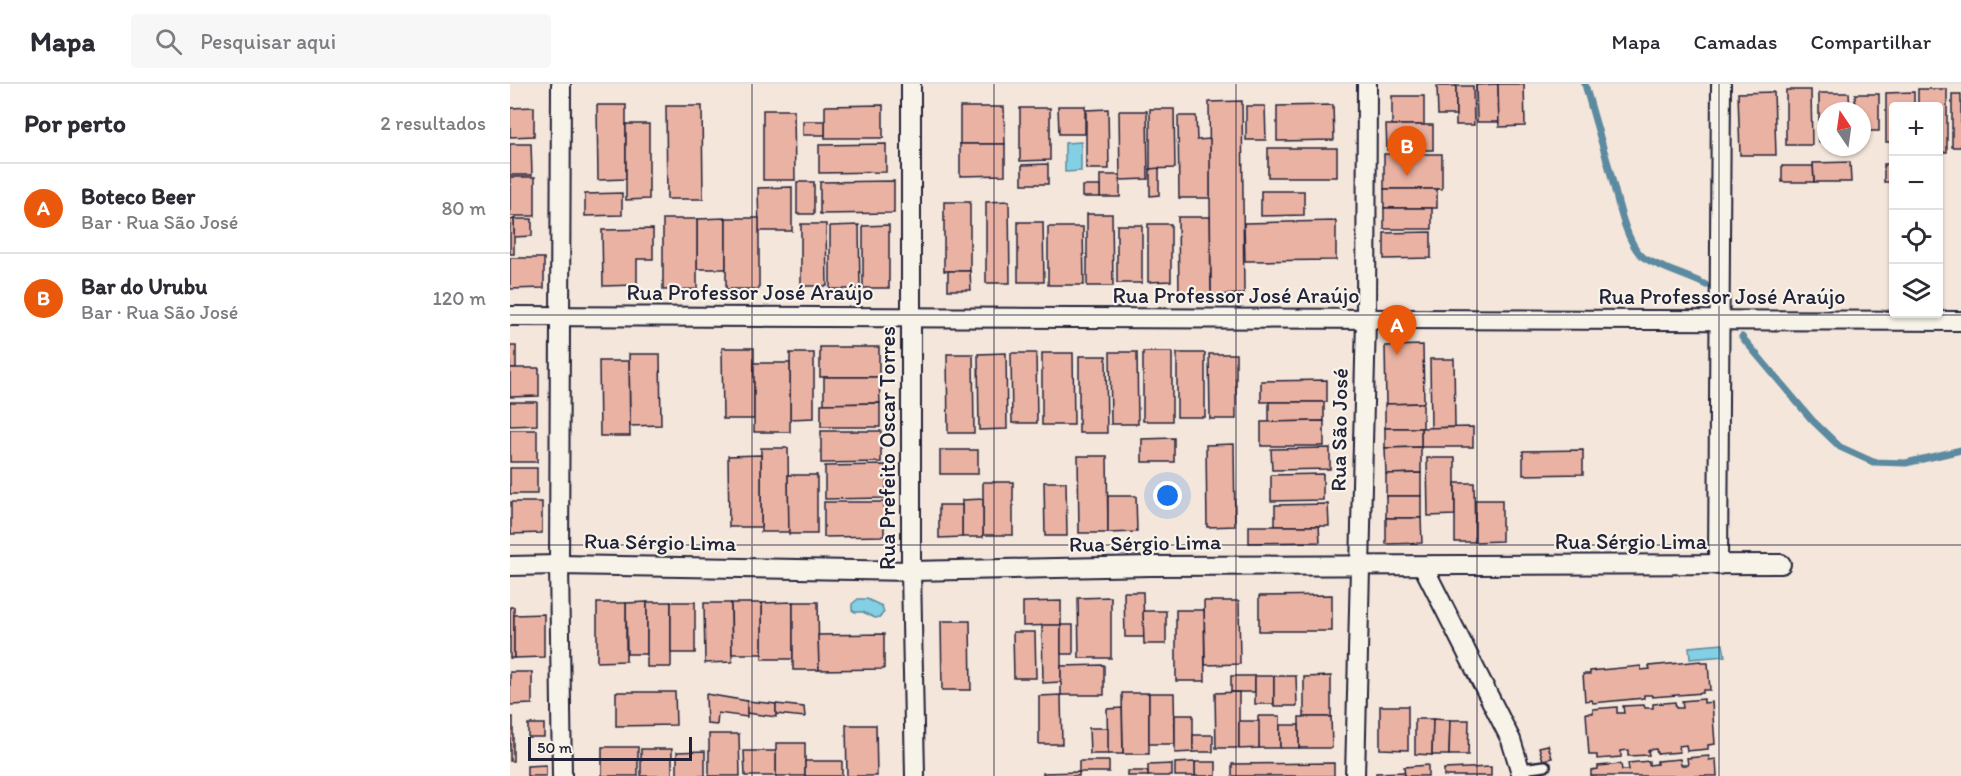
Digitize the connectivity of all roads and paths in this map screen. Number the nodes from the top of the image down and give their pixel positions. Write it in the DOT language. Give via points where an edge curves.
graph roads {
  1 [pos="561,84"];
  2 [pos="911,84"];
  3 [pos="1367,84"];
  4 [pos="1721,84"];
  5 [pos="560,315"];
  6 [pos="510,316"];
  7 [pos="912,316"];
  8 [pos="1366,319"];
  9 [pos="1719,320"];
  10 [pos="1961,321"];
  11 [pos="1781,564"];
  12 [pos="559,565"];
  13 [pos="1718,565"];
  14 [pos="510,566"];
  15 [pos="1360,566"];
  16 [pos="1423,566"];
  17 [pos="911,571"];
  18 [pos="1545,766"];
  19 [pos="1522,772"];
  20 [pos="562,776"];
  21 [pos="915,776"];
  22 [pos="1355,776"];
  1 -- 5 [label="street"];
  2 -- 7 [label="street, Rua Prefeito Oscar Torres"];
  3 -- 8 [label="street, Rua São José"];
  4 -- 9 [label="street"];
  5 -- 6 [label="street, Rua Professor José Araújo"];
  5 -- 7 [label="street, Rua Professor José Araújo"];
  5 -- 12 [label="street"];
  7 -- 8 [label="street, Rua Professor José Araújo"];
  7 -- 17 [label="street, Rua Prefeito Oscar Torres"];
  8 -- 9 [label="street, Rua Professor José Araújo"];
  8 -- 15 [label="street, Rua São José"];
  9 -- 10 [label="street, Rua Professor José Araújo"];
  9 -- 13 [label="street"];
  11 -- 13 [label="street, Rua Sérgio Lima"];
  12 -- 14 [label="street, Rua Sérgio Lima"];
  12 -- 17 [label="street, Rua Sérgio Lima"];
  12 -- 20 [label="street"];
  13 -- 16 [label="street, Rua Sérgio Lima"];
  15 -- 16 [label="street, Rua Sérgio Lima"];
  15 -- 17 [label="street, Rua Sérgio Lima"];
  15 -- 22 [label="street, Rua São José"];
  16 -- 19 [label="street" via="1511,740"];
  17 -- 21 [label="street, Rua Prefeito Oscar Torres"];
  18 -- 19 [label="lane"];
}
